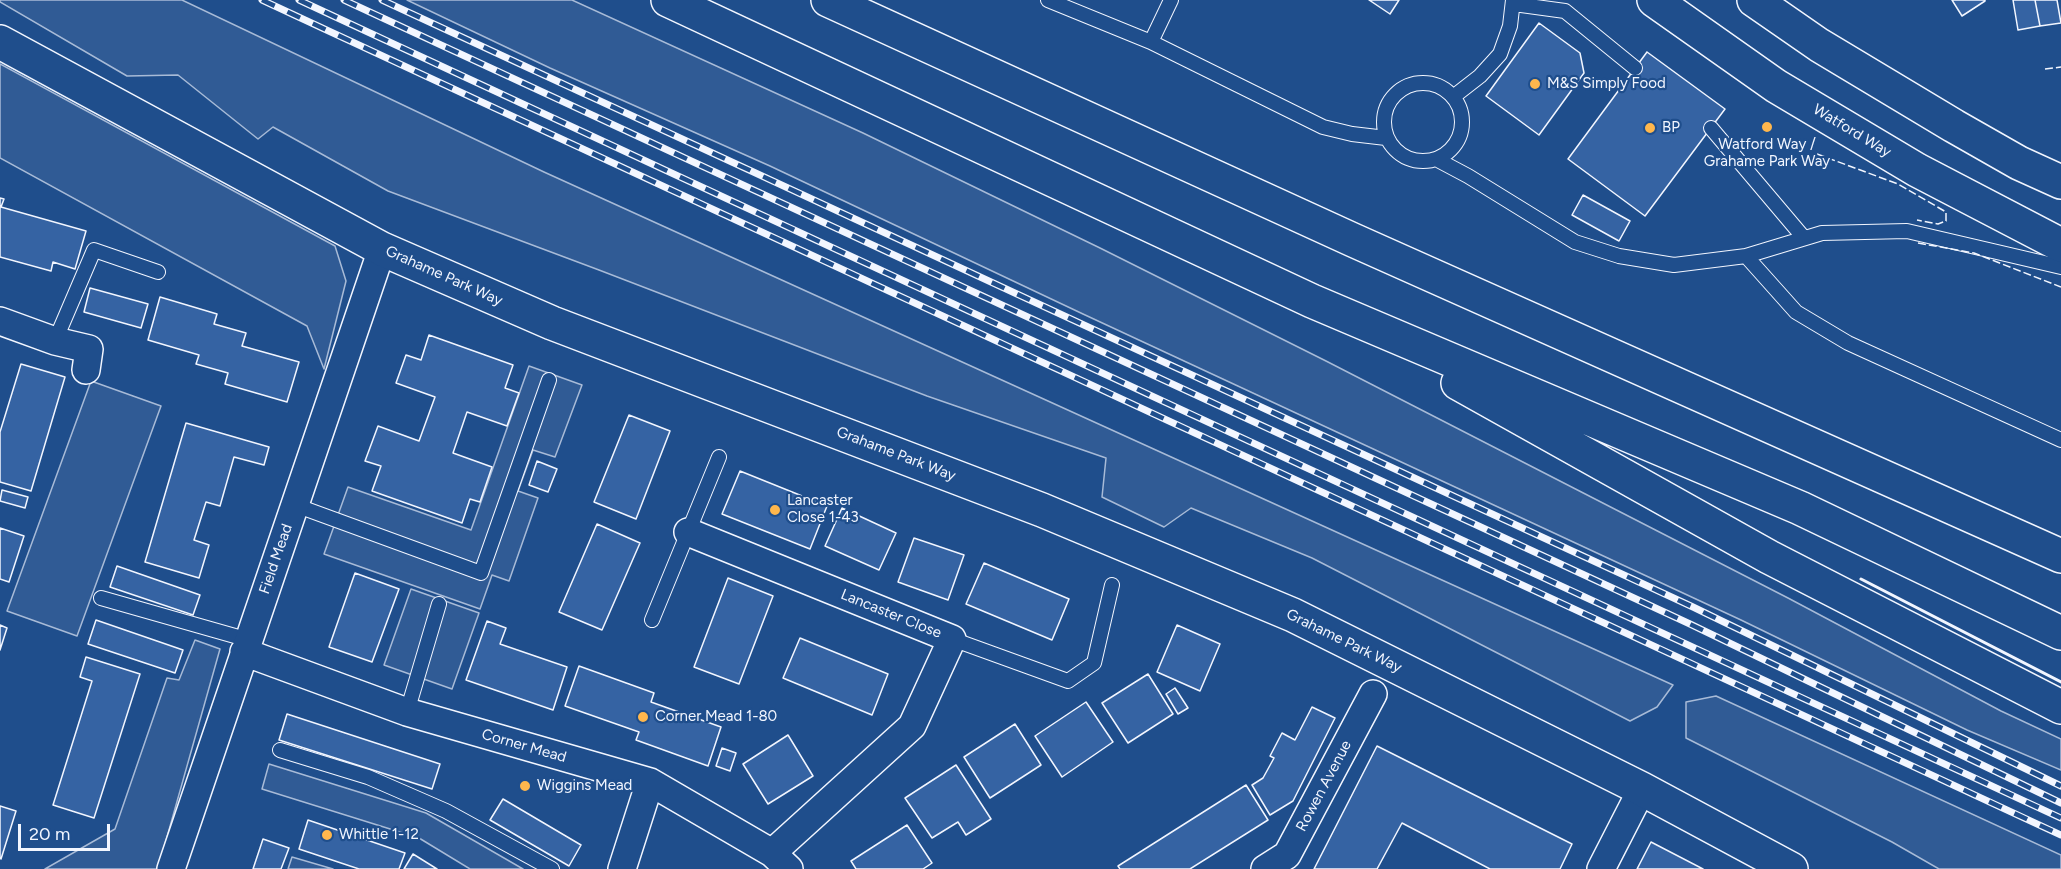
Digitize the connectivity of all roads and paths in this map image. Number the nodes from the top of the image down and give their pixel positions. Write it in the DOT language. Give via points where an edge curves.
graph roads {
  1 [pos="668,0"];
  2 [pos="828,0"];
  3 [pos="1048,0"];
  4 [pos="1171,0"];
  5 [pos="1654,0"];
  6 [pos="1754,0"];
  7 [pos="1514,2"];
  8 [pos="0,42"];
  9 [pos="1151,42"];
  10 [pos="1635,68"];
  11 [pos="1453,97"];
  12 [pos="1711,128"];
  13 [pos="1386,138"];
  14 [pos="1436,159"];
  15 [pos="2061,182"];
  16 [pos="1804,238"];
  17 [pos="2061,245"];
  18 [pos="382,249"];
  19 [pos="1746,256"];
  20 [pos="2061,267"];
  21 [pos="158,272"];
  22 [pos="1312,301"];
  23 [pos="0,321"];
  24 [pos="56,341"];
  25 [pos="86,370"];
  26 [pos="549,380"];
  27 [pos="2061,440"];
  28 [pos="719,457"];
  29 [pos="295,505"];
  30 [pos="688,532"];
  31 [pos="2061,556"];
  32 [pos="1112,585"];
  33 [pos="101,598"];
  34 [pos="439,604"];
  35 [pos="652,620"];
  36 [pos="2061,633"];
  37 [pos="952,639"];
  38 [pos="247,646"];
  39 [pos="1373,694"];
  40 [pos="2061,707"];
  41 [pos="407,712"];
  42 [pos="279,750"];
  43 [pos="650,783"];
  44 [pos="1642,789"];
  45 [pos="781,861"];
  46 [pos="171,869"];
  47 [pos="552,869"];
  48 [pos="621,869"];
  49 [pos="1265,869"];
  50 [pos="1601,869"];
  51 [pos="1791,869"];
  1 -- 22 [label="main road"];
  2 -- 31 [label="main road"];
  3 -- 9 [label="lane"];
  4 -- 9 [label="lane"];
  5 -- 17 [label="main road, Watford Way" via="1786,92 1917,170"];
  6 -- 15 [label="main road" via="1819,45 1944,120"];
  7 -- 10 [label="lane" via="1565,11"];
  7 -- 11 [label="lane" via="1500,54"];
  8 -- 18 [label="main road, Grahame Park Way"];
  9 -- 13 [label="lane" via="1323,127"];
  11 -- 13 [label="lane" via="1433,84 1420,82 1397,92 1384,113"];
  11 -- 14 [label="lane" via="1460,108 1461,133 1456,144"];
  12 -- 16 [label="lane"];
  13 -- 14 [label="lane" via="1394,150 1407,158 1421,162"];
  14 -- 19 [label="lane" via="1575,242 1619,256 1674,265"];
  16 -- 19 [label="lane"];
  16 -- 20 [label="lane" via="1822,232 1907,231"];
  18 -- 29 [label="street, Field Mead"];
  18 -- 44 [label="main road, Grahame Park Way" via="552,323 1042,510 1282,610"];
  19 -- 27 [label="lane" via="1796,312 1848,343"];
  21 -- 24 [label="lane" via="94,250"];
  22 -- 36 [label="main road" via="1800,508"];
  22 -- 40 [label="main road" via="1769,557"];
  23 -- 24 [label="street"];
  24 -- 25 [label="street" via="89,350"];
  26 -- 29 [label="lane" via="481,573"];
  28 -- 30 [label="lane"];
  29 -- 38 [label="street, Field Mead"];
  30 -- 35 [label="lane"];
  30 -- 37 [label="street, Lancaster Close"];
  32 -- 37 [label="lane" via="1094,663 1068,681"];
  33 -- 38 [label="lane"];
  34 -- 41 [label="lane"];
  37 -- 45 [label="street, Lancaster Close" via="912,726"];
  38 -- 41 [label="street, Corner Mead"];
  38 -- 46 [label="street, Field Mead"];
  39 -- 49 [label="street, Rowen Avenue" via="1287,855"];
  41 -- 43 [label="street, Corner Mead"];
  42 -- 47 [label="lane" via="368,777 436,807"];
  43 -- 45 [label="street, Corner Mead"];
  43 -- 48 [label="street"];
  44 -- 50 [label="street"];
  44 -- 51 [label="main road, Grahame Park Way"];
}
